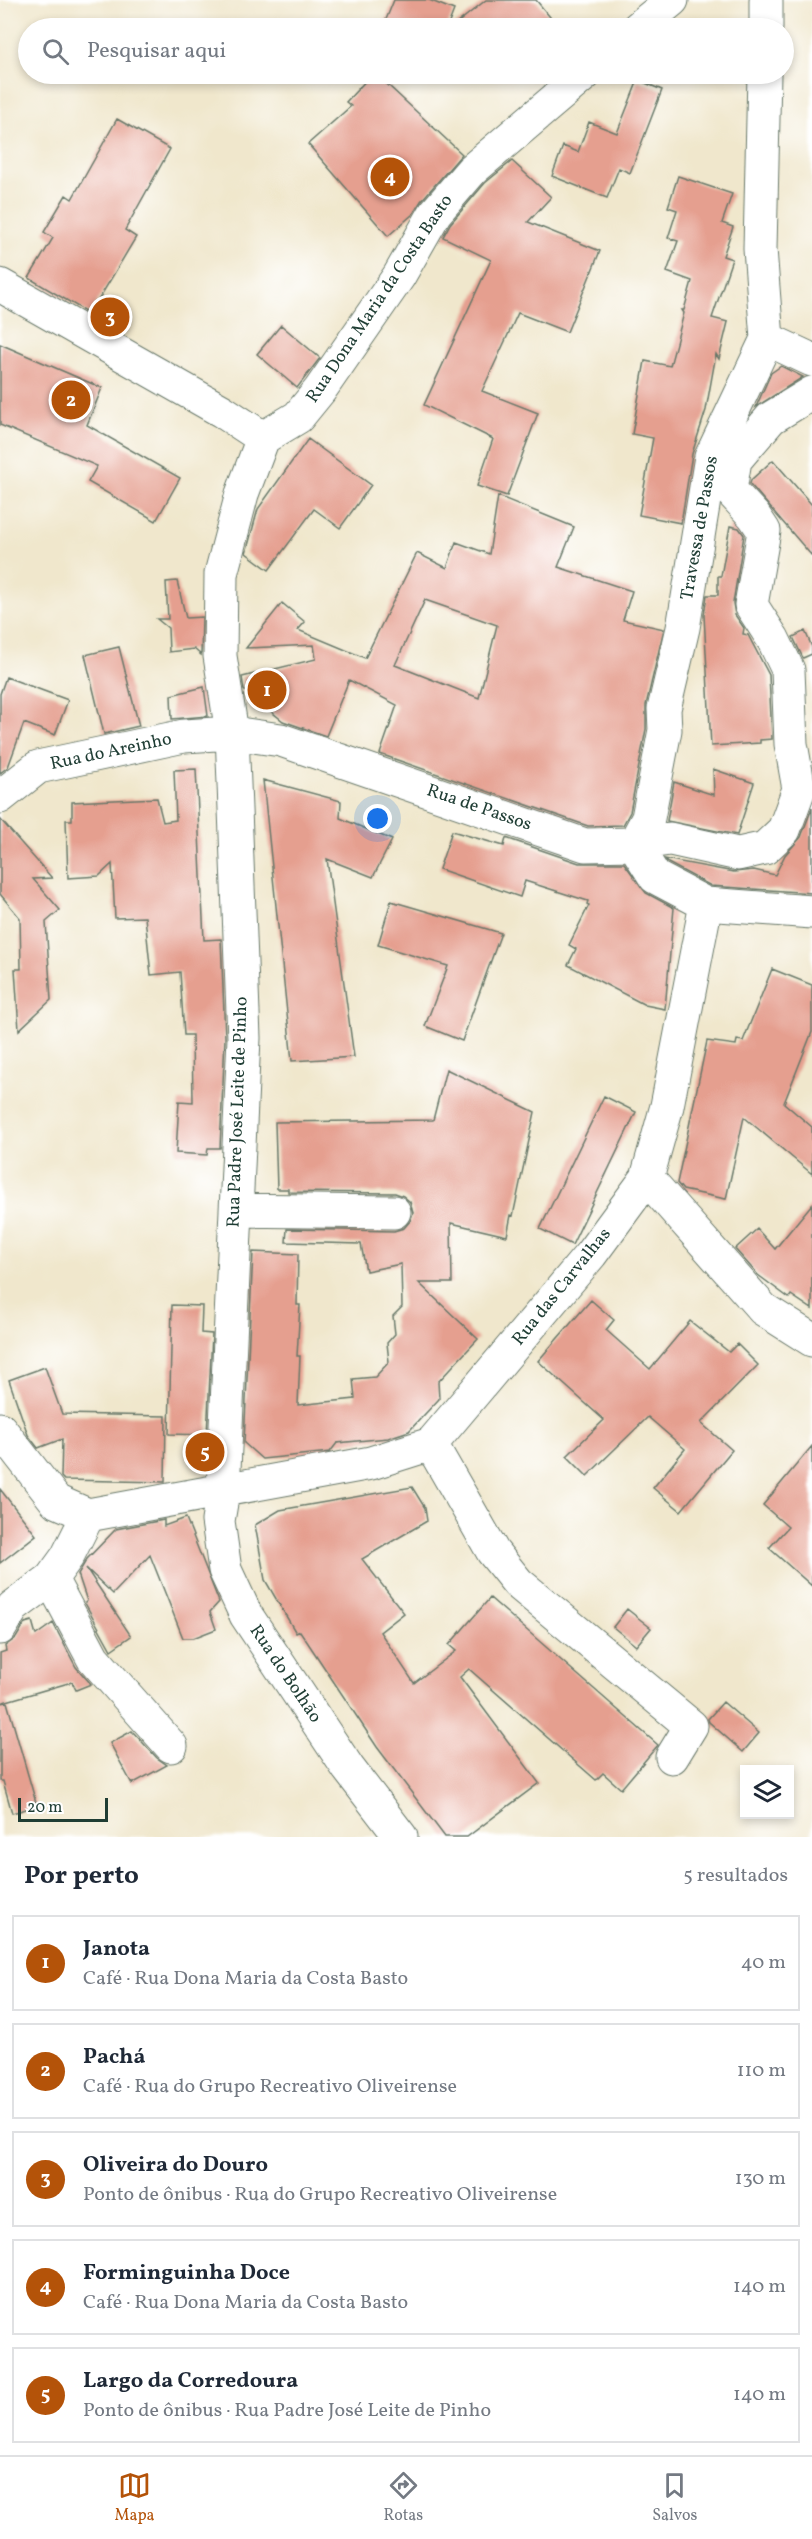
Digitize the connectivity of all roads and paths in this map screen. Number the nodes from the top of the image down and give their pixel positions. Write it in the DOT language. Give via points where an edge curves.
graph roads {
  1 [pos="672,0"];
  2 [pos="766,0"];
  3 [pos="650,18"];
  4 [pos="766,18"];
  5 [pos="573,84"];
  6 [pos="764,84"];
  7 [pos="0,285"];
  8 [pos="767,339"];
  9 [pos="812,360"];
  10 [pos="812,393"];
  11 [pos="263,438"];
  12 [pos="232,733"];
  13 [pos="0,797"];
  14 [pos="634,844"];
  15 [pos="706,904"];
  16 [pos="812,912"];
  17 [pos="647,1178"];
  18 [pos="236,1210"];
  19 [pos="394,1212"];
  20 [pos="812,1340"];
  21 [pos="0,1429"];
  22 [pos="431,1444"];
  23 [pos="224,1491"];
  24 [pos="88,1515"];
  25 [pos="51,1579"];
  26 [pos="4,1615"];
  27 [pos="171,1746"];
  28 [pos="672,1757"];
  29 [pos="401,1837"];
  1 -- 3 [label="street"];
  2 -- 4 [label="street"];
  5 -- 11 [label="street, Rua Dona Maria da Costa Basto" via="472,170 435,213 399,276 320,390 298,417"];
  6 -- 8 [label="street" via="760,249"];
  7 -- 11 [label="street"];
  8 -- 9 [label="street"];
  8 -- 14 [label="street, Travessa de Passos" via="711,456 648,818"];
  10 -- 14 [label="street, Rua de Passos" via="771,418 735,460 730,490 764,531 752,605 788,670 791,744 799,789 784,830 765,848 738,854 670,839"];
  11 -- 12 [label="street" via="242,495 221,574 220,656"];
  12 -- 13 [label="street, Rua do Areinho" via="184,736 38,767"];
  12 -- 14 [label="street, Rua de Passos" via="281,740 585,845"];
  12 -- 18 [label="street, Rua Padre José Leite de Pinho" via="244,1038"];
  14 -- 15 [label="street" via="656,877"];
  15 -- 16 [label="street"];
  15 -- 17 [label="street, Rua das Carvalhas" via="667,1106"];
  17 -- 20 [label="street" via="763,1309"];
  17 -- 22 [label="street, Rua das Carvalhas" via="591,1254"];
  18 -- 19 [label="street"];
  18 -- 23 [label="street, Rua Padre José Leite de Pinho"];
  21 -- 24 [label="street" via="56,1501"];
  22 -- 23 [label="street" via="371,1463"];
  22 -- 28 [label="street" via="492,1552 518,1583 691,1726"];
  23 -- 24 [label="street"];
  23 -- 29 [label="street, Rua do Bolhão" via="218,1521 225,1570 246,1615 348,1768"];
  24 -- 25 [label="street" via="68,1557"];
  25 -- 26 [label="street"];
  25 -- 27 [label="street" via="93,1658"];
}
